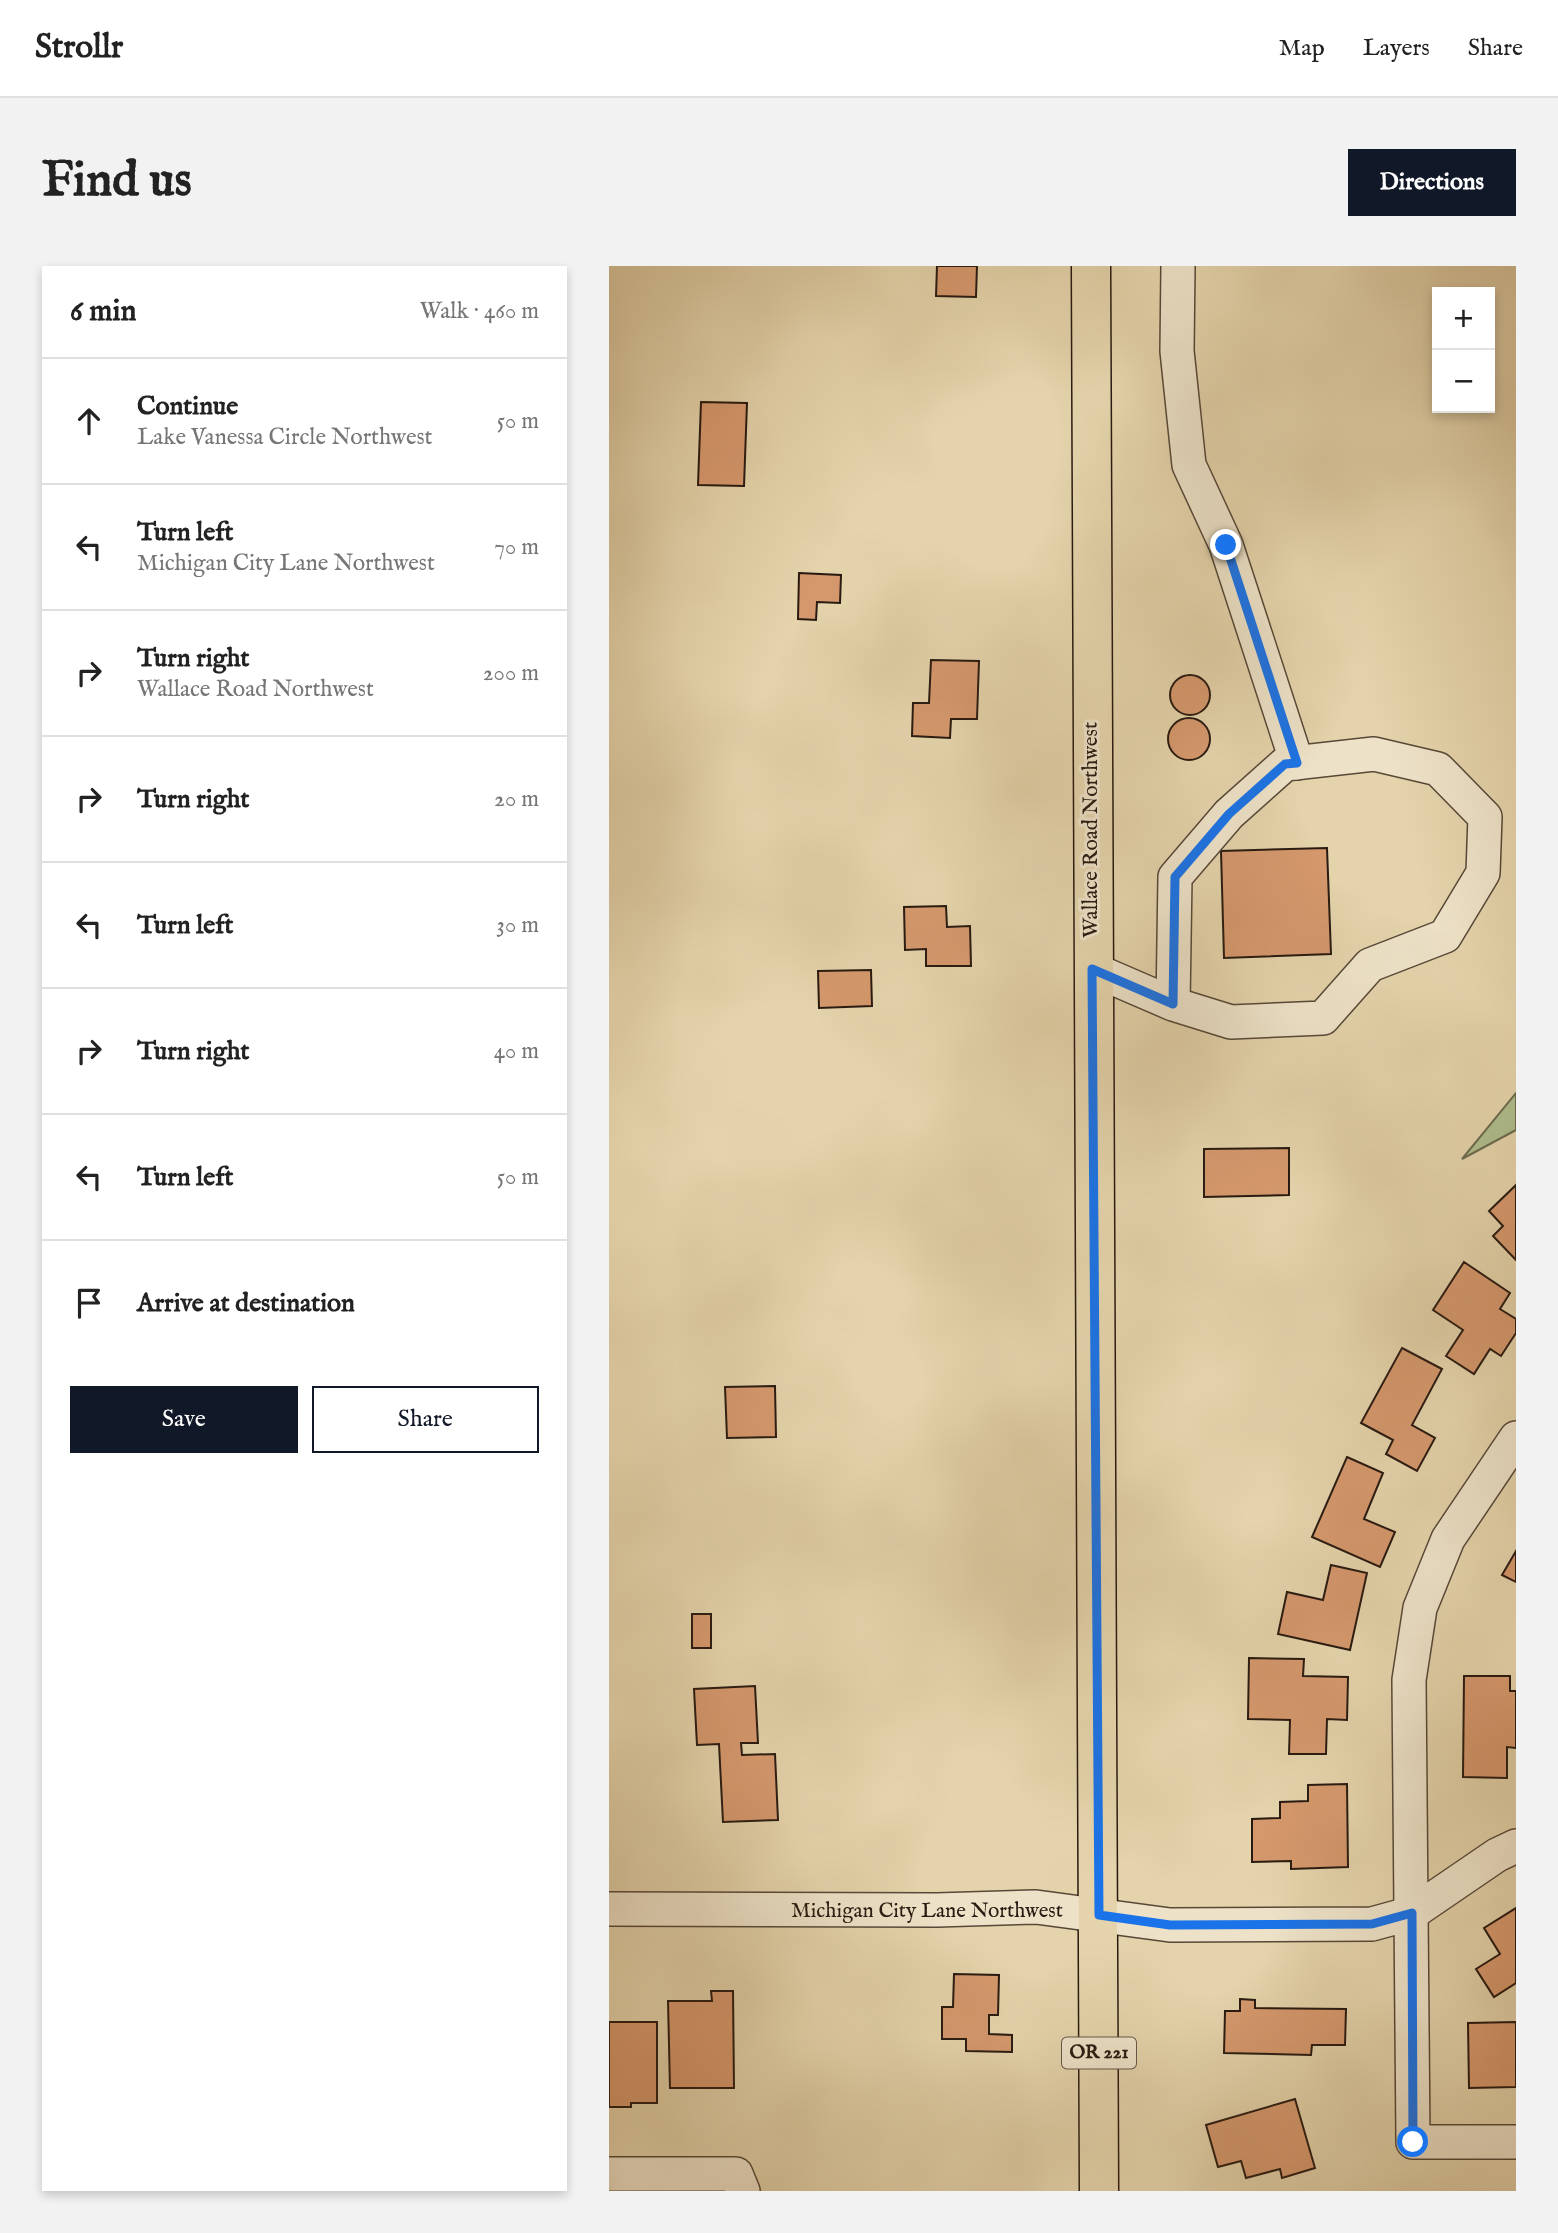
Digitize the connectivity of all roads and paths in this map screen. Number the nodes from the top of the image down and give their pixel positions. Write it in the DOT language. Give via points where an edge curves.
graph roads {
  1 [pos="1091,266"];
  2 [pos="1178,266"];
  3 [pos="1297,763"];
  4 [pos="1092,969"];
  5 [pos="1173,1004"];
  6 [pos="1516,1438"];
  7 [pos="1516,1846"];
  8 [pos="609,1909"];
  9 [pos="1412,1913"];
  10 [pos="1099,1915"];
  11 [pos="1516,2142"];
  12 [pos="609,2174"];
  13 [pos="740,2183"];
  14 [pos="1098,2191"];
  1 -- 4 [label="main road, Wallace Road Northwest / OR 221"];
  2 -- 3 [label="street" via="1177,351 1189,465 1226,545"];
  3 -- 5 [label="street" via="1285,764 1229,814 1175,877"];
  3 -- 5 [label="street" via="1374,754 1438,768 1485,817 1483,873 1445,936 1370,965 1323,1017 1231,1022"];
  4 -- 5 [label="street"];
  4 -- 10 [label="main road, Wallace Road Northwest / OR 221"];
  6 -- 9 [label="street" via="1448,1538 1420,1608 1409,1680"];
  7 -- 9 [label="street, Michigan City Lane Northwest"];
  8 -- 10 [label="street, Michigan City Lane Northwest" via="1036,1907"];
  9 -- 10 [label="street, Michigan City Lane Northwest" via="1372,1924 1170,1925"];
  9 -- 11 [label="street" via="1413,2142"];
  10 -- 14 [label="main road, Wallace Road Northwest / OR 221"];
  12 -- 13 [label="street"];
}
